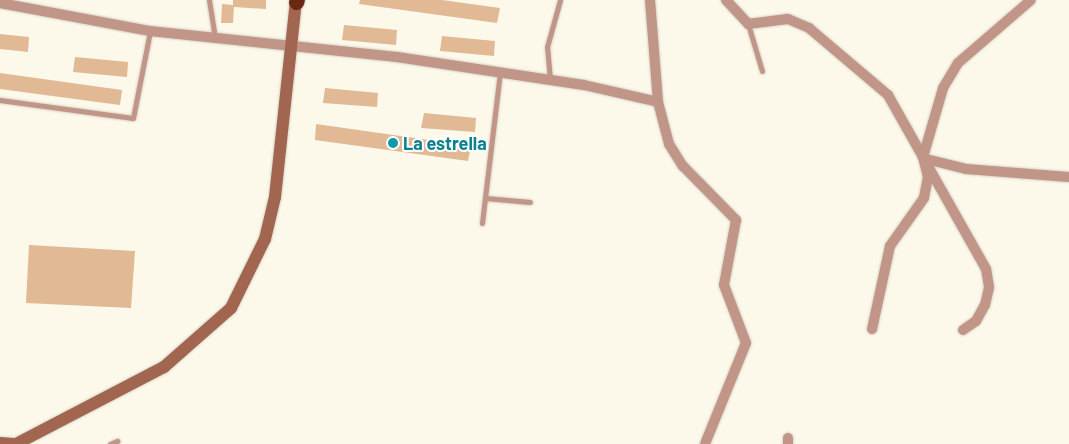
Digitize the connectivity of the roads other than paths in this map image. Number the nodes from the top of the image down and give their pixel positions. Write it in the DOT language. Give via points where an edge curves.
graph roads {
  1 [pos="209,0"];
  2 [pos="560,0"];
  3 [pos="650,0"];
  4 [pos="726,0"];
  5 [pos="1031,0"];
  6 [pos="296,1"];
  7 [pos="0,3"];
  8 [pos="748,24"];
  9 [pos="150,30"];
  10 [pos="215,37"];
  11 [pos="289,46"];
  12 [pos="762,71"];
  13 [pos="500,73"];
  14 [pos="550,81"];
  15 [pos="0,100"];
  16 [pos="658,102"];
  17 [pos="923,157"];
  18 [pos="1069,177"];
  19 [pos="485,198"];
  20 [pos="530,202"];
  21 [pos="482,223"];
  22 [pos="872,329"];
  23 [pos="963,330"];
  24 [pos="52,426"];
  25 [pos="117,441"];
  26 [pos="0,443"];
  27 [pos="16,444"];
  28 [pos="40,444"];
  29 [pos="110,444"];
  30 [pos="705,444"];
  1 -- 10 [label="lane"];
  2 -- 14 [label="lane" via="547,47"];
  3 -- 16 [label="street"];
  4 -- 8 [label="street"];
  5 -- 17 [label="street" via="958,63 943,88"];
  6 -- 11 [label="street"];
  7 -- 9 [label="street"];
  8 -- 12 [label="lane"];
  8 -- 17 [label="street" via="788,19 809,28 888,95"];
  9 -- 10 [label="street"];
  9 -- 15 [label="lane" via="132,118"];
  10 -- 11 [label="street"];
  11 -- 13 [label="street"];
  11 -- 24 [label="street" via="275,197 265,239 231,308 164,367"];
  13 -- 14 [label="street"];
  13 -- 19 [label="lane"];
  14 -- 16 [label="street"];
  16 -- 30 [label="street" via="669,144 683,166 736,220 724,285 746,343"];
  17 -- 18 [label="street" via="941,166"];
  17 -- 22 [label="street" via="928,177 924,198 890,246"];
  17 -- 23 [label="street" via="986,269 985,305 976,321"];
  19 -- 20 [label="lane"];
  19 -- 21 [label="lane"];
  24 -- 27 [label="street"];
  24 -- 28 [label="street"];
  25 -- 29 [label="lane"];
  26 -- 27 [label="street"];
}
